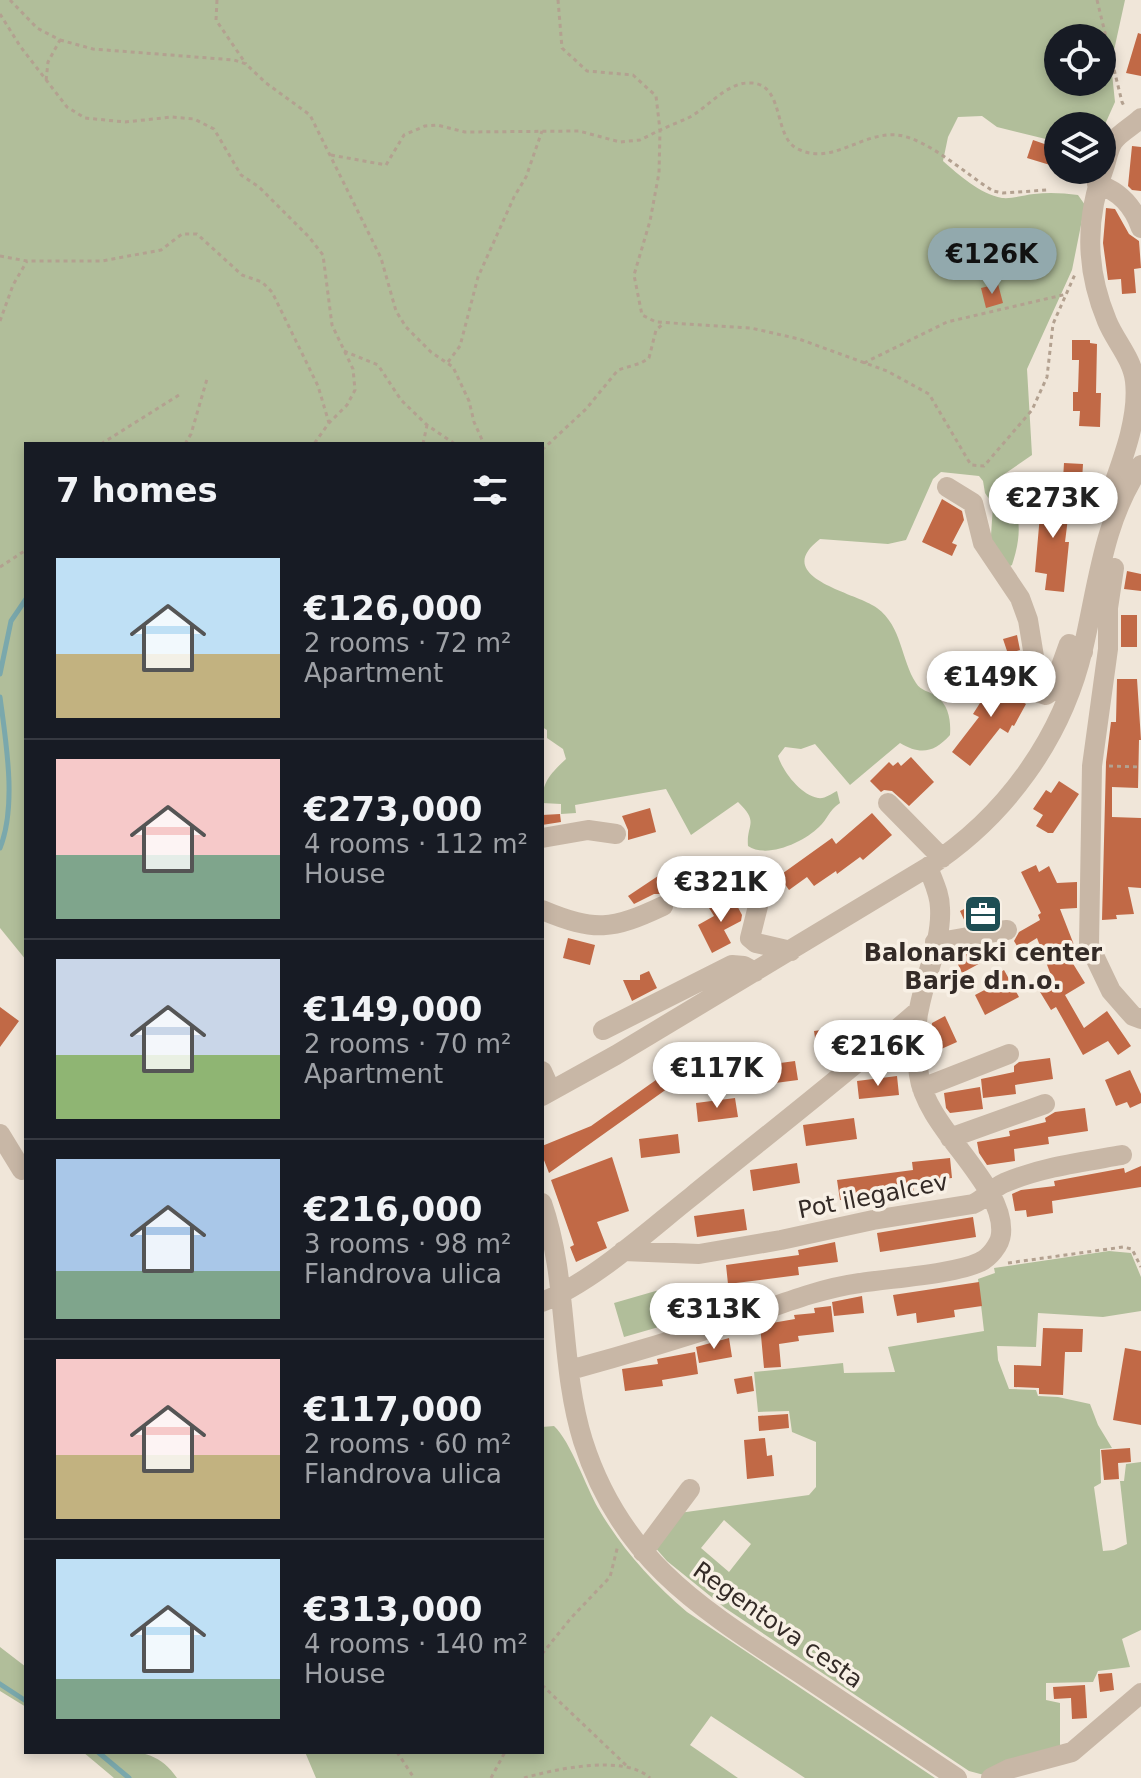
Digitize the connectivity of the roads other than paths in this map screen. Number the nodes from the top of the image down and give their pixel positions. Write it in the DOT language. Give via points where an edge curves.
graph roads {
  1 [pos="1138,121"];
  2 [pos="1116,139"];
  3 [pos="1097,184"];
  4 [pos="1141,228"];
  5 [pos="1141,465"];
  6 [pos="947,487"];
  7 [pos="1120,501"];
  8 [pos="1114,568"];
  9 [pos="1083,652"];
  10 [pos="888,803"];
  11 [pos="616,834"];
  12 [pos="544,838"];
  13 [pos="935,863"];
  14 [pos="760,898"];
  15 [pos="663,906"];
  16 [pos="544,911"];
  17 [pos="1007,930"];
  18 [pos="935,942"];
  19 [pos="791,951"];
  20 [pos="755,972"];
  21 [pos="918,1011"];
  22 [pos="1141,1019"];
  23 [pos="603,1030"];
  24 [pos="1009,1054"];
  25 [pos="922,1088"];
  26 [pos="547,1094"];
  27 [pos="1045,1104"];
  28 [pos="950,1138"];
  29 [pos="2,1139"];
  30 [pos="1122,1155"];
  31 [pos="24,1169"];
  32 [pos="0,1174"];
  33 [pos="988,1191"];
  34 [pos="544,1209"];
  35 [pos="623,1251"];
  36 [pos="563,1293"];
  37 [pos="544,1301"];
  38 [pos="570,1370"];
  39 [pos="690,1489"];
  40 [pos="643,1552"];
  41 [pos="1141,1693"];
  42 [pos="957,1778"];
  43 [pos="991,1778"];
  1 -- 2 [label="street"];
  3 -- 4 [label="street" via="1122,196"];
  3 -- 7 [label="street" via="1089,239 1093,270 1105,316 1135,379 1129,435 1111,497"];
  5 -- 7 [label="street"];
  6 -- 9 [label="street" via="973,503 983,543 1020,598 1040,693 1052,691 1069,644"];
  7 -- 9 [label="street" via="1108,532"];
  8 -- 22 [label="street" via="1092,766 1089,945 1111,991"];
  9 -- 13 [label="street" via="1060,715 1028,771 988,819"];
  10 -- 13 [label="street"];
  11 -- 12 [label="street" via="588,830"];
  13 -- 18 [label="street" via="940,902"];
  13 -- 19 [label="street"];
  14 -- 19 [label="street" via="750,938"];
  15 -- 16 [label="street" via="628,922 600,926"];
  17 -- 18 [label="street"];
  18 -- 21 [label="street"];
  19 -- 20 [label="street"];
  20 -- 23 [label="street" via="732,965"];
  20 -- 26 [label="street"];
  21 -- 25 [label="street"];
  21 -- 35 [label="street"];
  24 -- 25 [label="street"];
  25 -- 28 [label="street"];
  27 -- 28 [label="street"];
  28 -- 33 [label="street"];
  29 -- 31 [label="street"];
  30 -- 33 [label="street, Pot ilegalcev" via="1048,1168"];
  31 -- 32 [label="street"];
  33 -- 35 [label="street, Pot ilegalcev" via="973,1204 699,1254"];
  33 -- 38 [label="street" via="1000,1232 989,1257 978,1263 842,1285"];
  34 -- 36 [label="street, Regentova cesta"];
  35 -- 36 [label="street"];
  36 -- 37 [label="street"];
  36 -- 38 [label="street, Regentova cesta"];
  38 -- 40 [label="street, Regentova cesta" via="583,1439 599,1482"];
  39 -- 40 [label="street"];
  40 -- 42 [label="street, Regentova cesta" via="700,1607"];
  41 -- 43 [label="street" via="1072,1752"];
}
